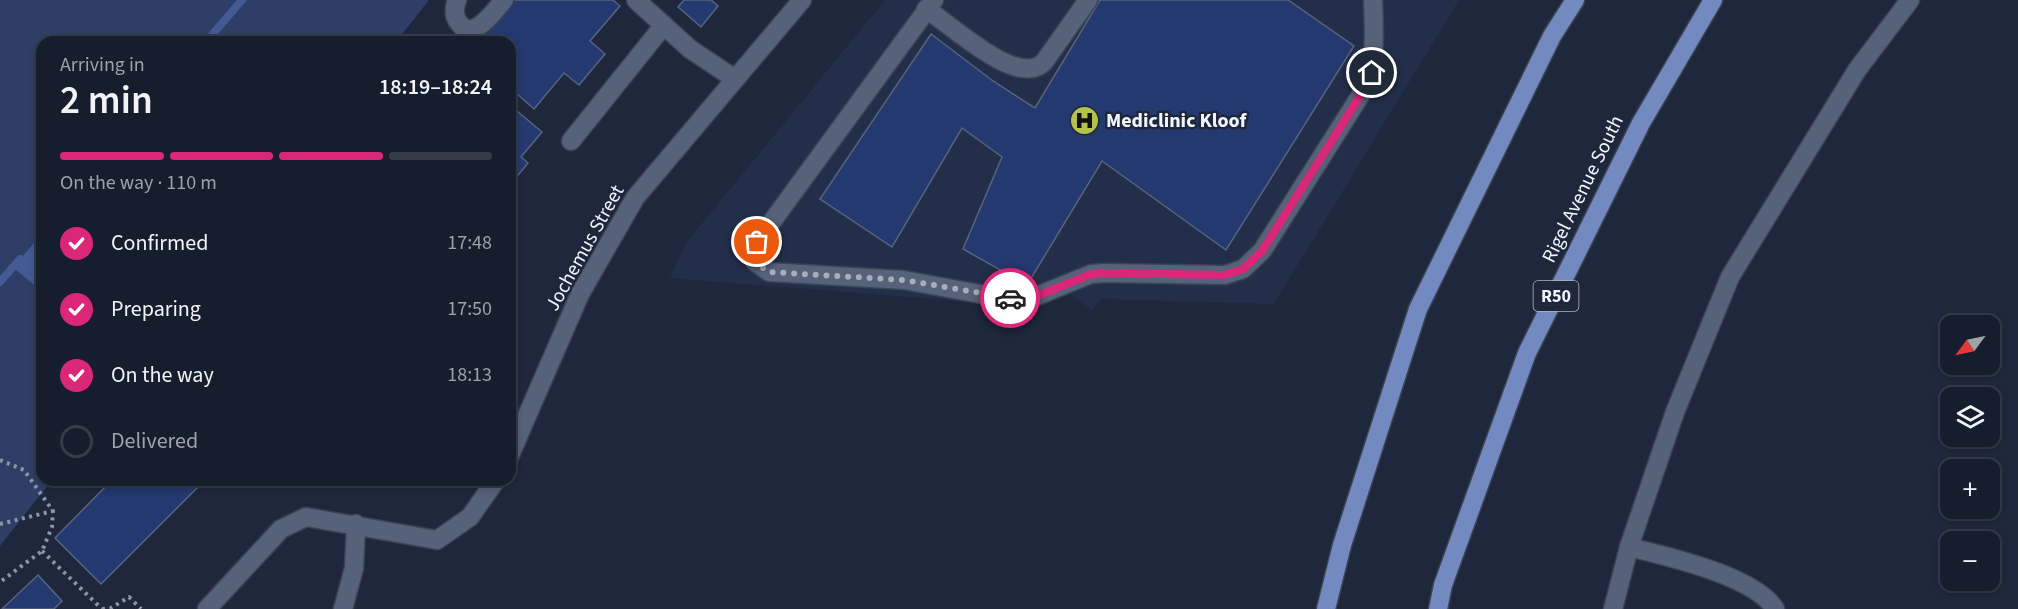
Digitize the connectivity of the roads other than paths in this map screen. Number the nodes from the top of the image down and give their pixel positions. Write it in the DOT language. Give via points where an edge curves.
graph roads {
  1 [pos="457,0"];
  2 [pos="504,0"];
  3 [pos="636,0"];
  4 [pos="802,0"];
  5 [pos="1088,0"];
  6 [pos="1373,0"];
  7 [pos="1575,0"];
  8 [pos="1713,0"];
  9 [pos="1910,0"];
  10 [pos="930,5"];
  11 [pos="664,25"];
  12 [pos="735,79"];
  13 [pos="571,141"];
  14 [pos="516,441"];
  15 [pos="492,486"];
  16 [pos="356,524"];
  17 [pos="1629,547"];
  18 [pos="208,609"];
  19 [pos="343,609"];
  20 [pos="1326,609"];
  21 [pos="1438,609"];
  22 [pos="1613,609"];
  23 [pos="1775,609"];
  1 -- 2 [label="street" via="458,22 472,29"];
  3 -- 11 [label="street"];
  4 -- 12 [label="street, Jochemus Street"];
  5 -- 10 [label="street" via="1044,62 1037,69 1025,71 1001,62"];
  6 -- 10 [label="street" via="1372,73 1262,251 1238,271 1225,275 1091,274 1037,296 1002,298 904,280 769,272 752,255 757,242"];
  7 -- 20 [label="main road" via="1552,36 1418,309 1342,545"];
  8 -- 21 [label="main road, Rigel Avenue South / R50" via="1641,123 1527,353 1443,585"];
  9 -- 17 [label="street" via="1857,70 1730,277 1675,412"];
  11 -- 12 [label="street" via="690,49"];
  11 -- 13 [label="street"];
  12 -- 14 [label="street, Jochemus Street" via="635,198 580,294"];
  15 -- 16 [label="street" via="470,518 436,540"];
  16 -- 18 [label="street" via="306,517 281,529"];
  16 -- 19 [label="street" via="354,568"];
  17 -- 22 [label="street"];
  17 -- 23 [label="street" via="1684,560 1757,590"];
}
